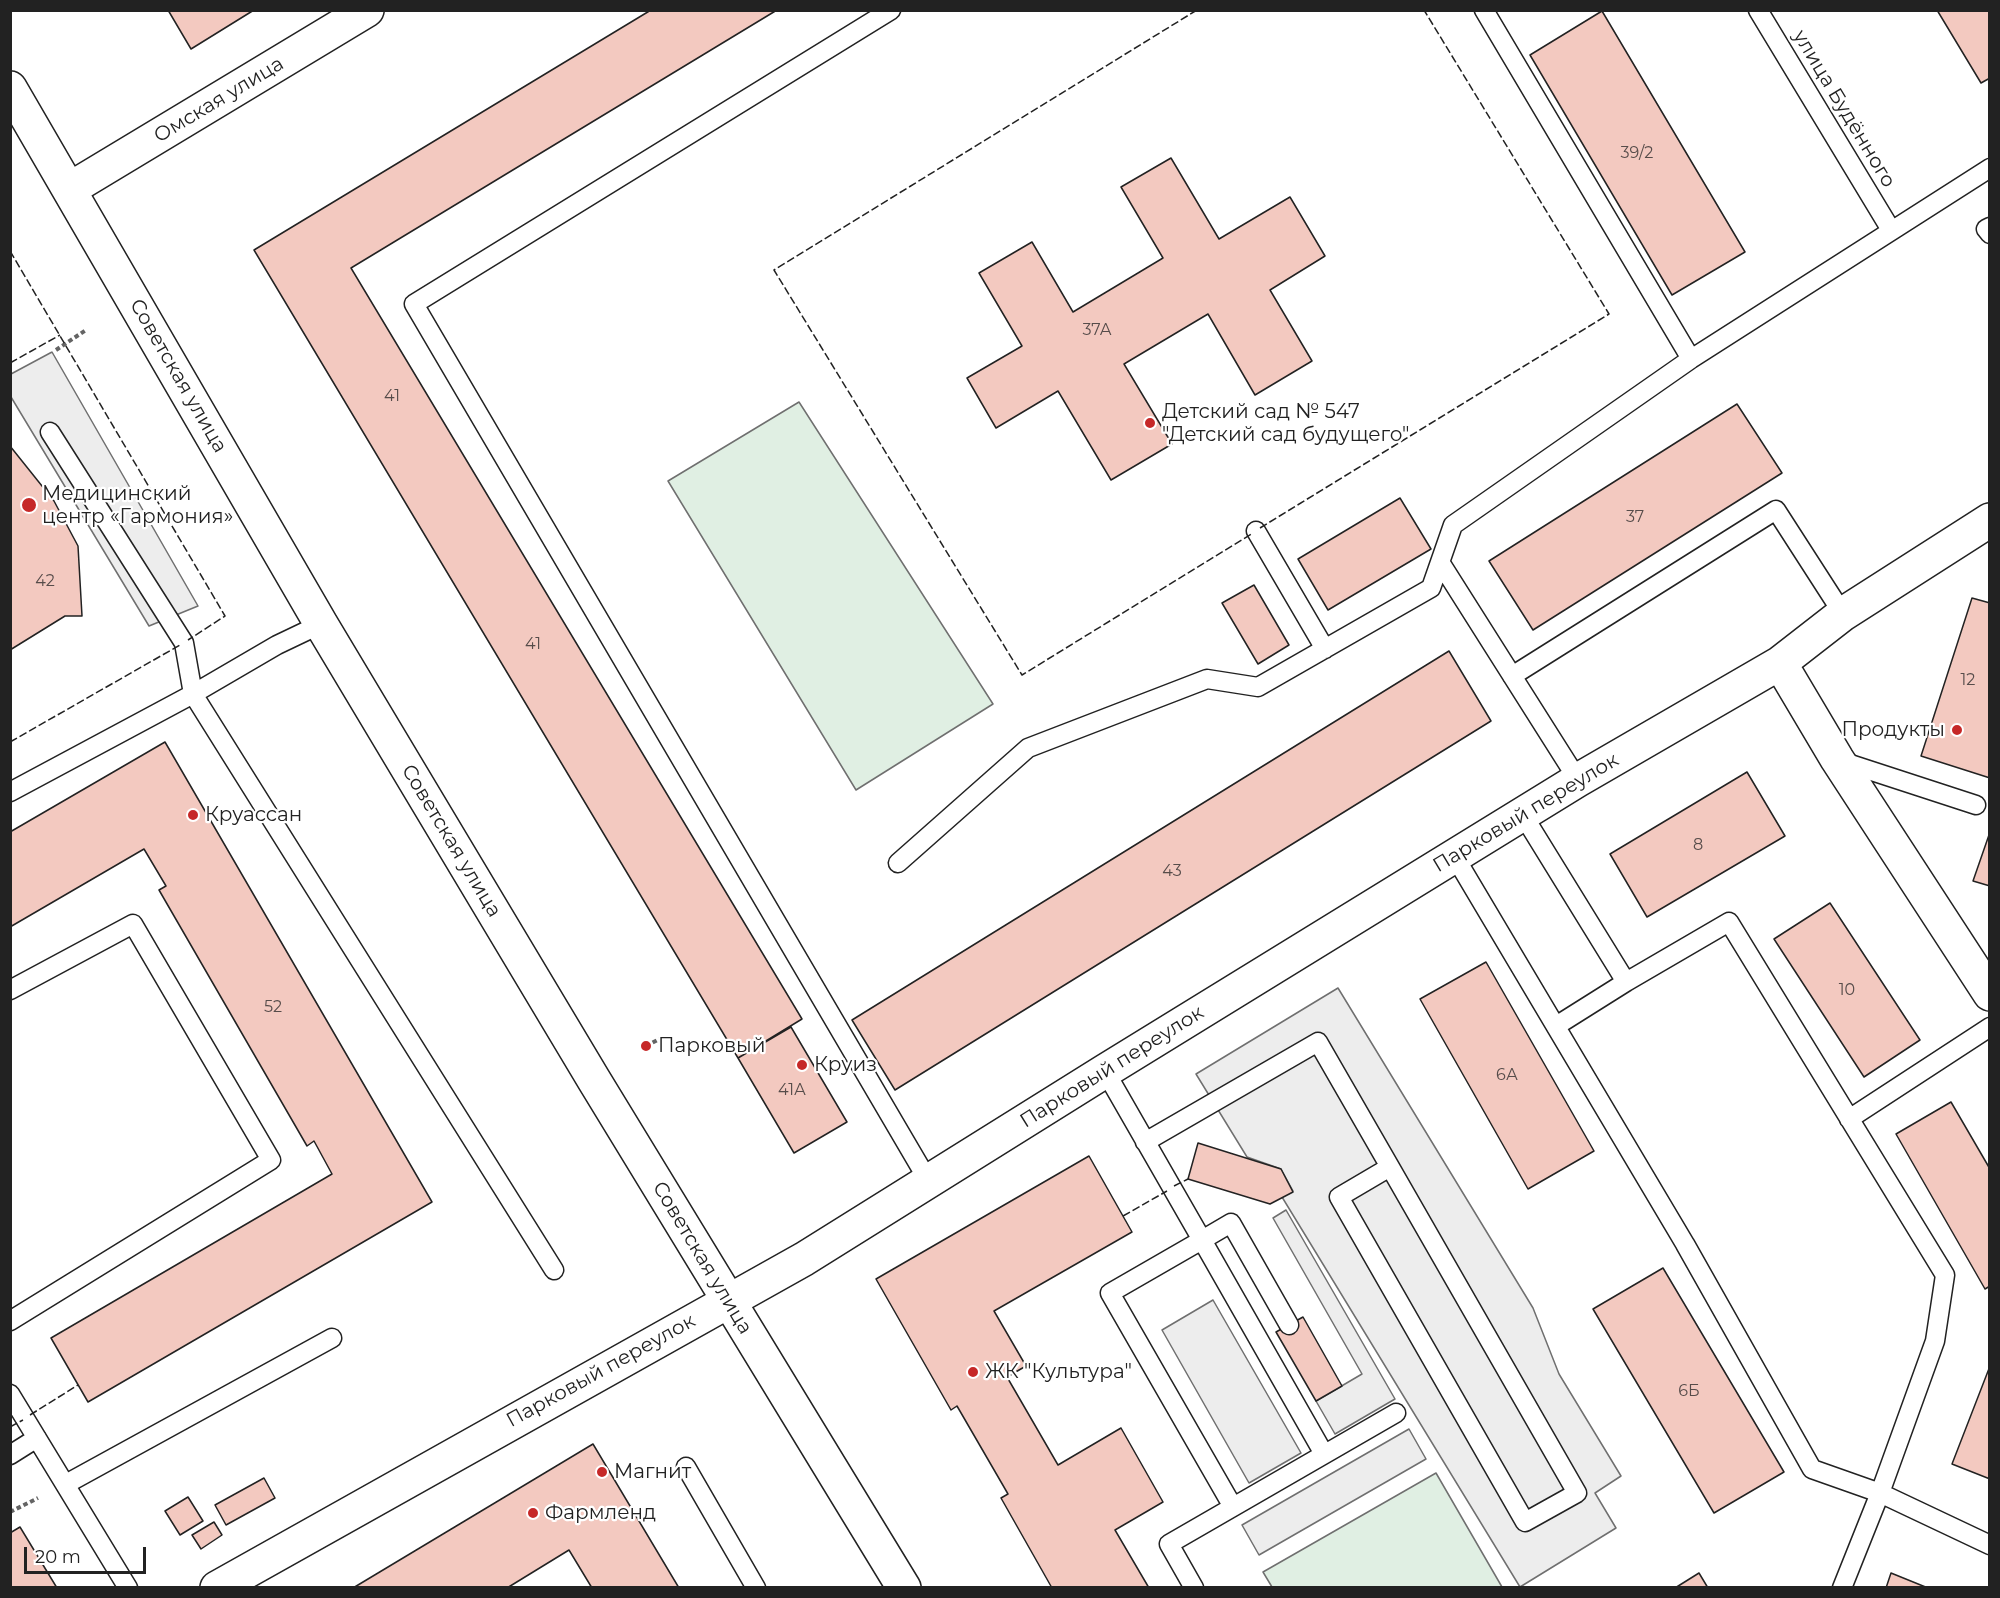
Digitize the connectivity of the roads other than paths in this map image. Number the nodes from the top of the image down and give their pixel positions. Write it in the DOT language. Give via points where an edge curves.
graph roads {
  1 [pos="367,10"];
  2 [pos="891,10"];
  3 [pos="1484,10"];
  4 [pos="1758,10"];
  5 [pos="334,19"];
  6 [pos="10,88"];
  7 [pos="1989,168"];
  8 [pos="70,189"];
  9 [pos="1989,227"];
  10 [pos="1892,230"];
  11 [pos="1989,234"];
  12 [pos="1691,359"];
  13 [pos="50,432"];
  14 [pos="1989,519"];
  15 [pos="1256,531"];
  16 [pos="1440,562"];
  17 [pos="1843,614"];
  18 [pos="321,624"];
  19 [pos="1325,649"];
  20 [pos="1780,663"];
  21 [pos="1512,676"];
  22 [pos="193,694"];
  23 [pos="1838,759"];
  24 [pos="1578,780"];
  25 [pos="10,792"];
  26 [pos="1976,805"];
  27 [pos="1523,814"];
  28 [pos="1455,857"];
  29 [pos="898,863"];
  30 [pos="1626,982"];
  31 [pos="10,990"];
  32 [pos="1989,994"];
  33 [pos="1556,1026"];
  34 [pos="1989,1027"];
  35 [pos="1105,1071"];
  36 [pos="1849,1119"];
  37 [pos="1145,1142"];
  38 [pos="1390,1167"];
  39 [pos="929,1182"];
  40 [pos="1202,1240"];
  41 [pos="554,1270"];
  42 [pos="728,1300"];
  43 [pos="10,1321"];
  44 [pos="1289,1325"];
  45 [pos="332,1338"];
  46 [pos="10,1394"];
  47 [pos="1396,1413"];
  48 [pos="37,1438"];
  49 [pos="1324,1454"];
  50 [pos="10,1455"];
  51 [pos="686,1467"];
  52 [pos="66,1484"];
  53 [pos="1880,1493"];
  54 [pos="1233,1507"];
  55 [pos="1989,1545"];
  56 [pos="128,1587"];
  57 [pos="217,1587"];
  58 [pos="756,1587"];
  59 [pos="904,1587"];
  60 [pos="1194,1587"];
  61 [pos="1842,1587"];
  1 -- 5 [label="street, Омская улица"];
  2 -- 39 [label="lane" via="414,304"];
  3 -- 12 [label="lane"];
  4 -- 10 [label="lane, улица Будённого"];
  5 -- 8 [label="street, Омская улица"];
  6 -- 8 [label="street, Советская улица"];
  7 -- 10 [label="lane"];
  8 -- 18 [label="street, Советская улица"];
  9 -- 11 [label="lane"];
  10 -- 12 [label="lane"];
  12 -- 16 [label="lane" via="1453,525"];
  13 -- 22 [label="lane" via="184,643"];
  14 -- 17 [label="street, Парковый переулок"];
  15 -- 19 [label="lane"];
  16 -- 19 [label="lane" via="1431,588"];
  16 -- 21 [label="lane"];
  17 -- 20 [label="street, Парковый переулок"];
  17 -- 21 [label="lane" via="1776,510"];
  18 -- 22 [label="lane"];
  18 -- 42 [label="street, Советская улица"];
  19 -- 29 [label="lane" via="1258,687 1207,679 1028,748"];
  20 -- 23 [label="street"];
  20 -- 24 [label="street, Парковый переулок"];
  21 -- 24 [label="lane"];
  22 -- 25 [label="lane"];
  22 -- 41 [label="lane"];
  23 -- 26 [label="lane"];
  23 -- 32 [label="street"];
  24 -- 27 [label="street, Парковый переулок"];
  27 -- 28 [label="street, Парковый переулок"];
  27 -- 30 [label="lane"];
  28 -- 33 [label="lane"];
  28 -- 35 [label="street, Парковый переулок"];
  30 -- 33 [label="lane"];
  30 -- 36 [label="lane" via="1729,922"];
  31 -- 43 [label="lane" via="134,924 271,1160"];
  33 -- 53 [label="lane" via="1812,1469"];
  34 -- 36 [label="lane"];
  35 -- 37 [label="lane"];
  35 -- 39 [label="street, Парковый переулок"];
  36 -- 53 [label="lane" via="1946,1275 1935,1341"];
  37 -- 38 [label="lane" via="1318,1042"];
  37 -- 40 [label="lane"];
  38 -- 38 [label="lane" via="1577,1493 1526,1522 1339,1197"];
  39 -- 42 [label="street, Парковый переулок"];
  40 -- 44 [label="lane" via="1231,1223"];
  40 -- 49 [label="lane"];
  40 -- 54 [label="lane" via="1110,1293"];
  42 -- 57 [label="street, Парковый переулок"];
  42 -- 59 [label="street, Советская улица"];
  45 -- 52 [label="lane"];
  46 -- 48 [label="lane"];
  47 -- 49 [label="lane"];
  48 -- 50 [label="lane"];
  48 -- 52 [label="lane"];
  49 -- 54 [label="lane"];
  51 -- 58 [label="lane"];
  52 -- 56 [label="lane"];
  53 -- 55 [label="lane"];
  53 -- 61 [label="lane"];
  54 -- 60 [label="lane" via="1169,1544"];
}
